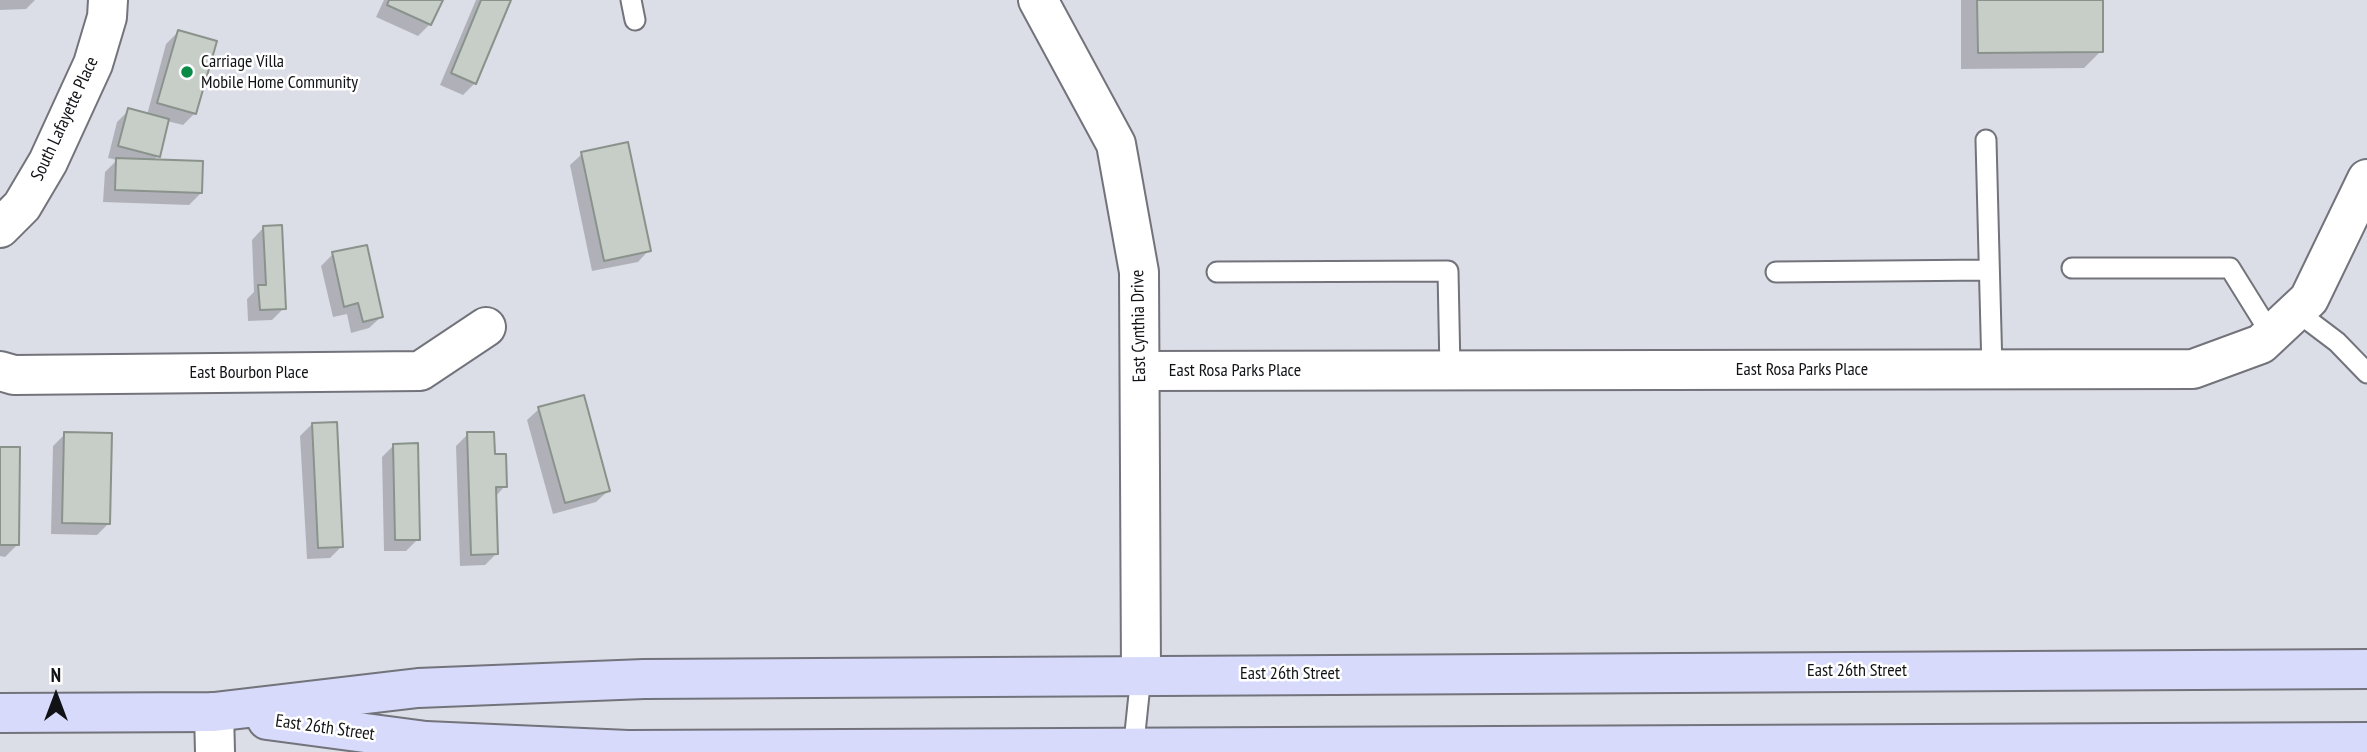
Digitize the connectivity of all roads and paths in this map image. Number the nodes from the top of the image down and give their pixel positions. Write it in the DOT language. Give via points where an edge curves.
graph roads {
  1 [pos="108,0"];
  2 [pos="631,0"];
  3 [pos="1038,0"];
  4 [pos="635,20"];
  5 [pos="1986,140"];
  6 [pos="2367,179"];
  7 [pos="2358,221"];
  8 [pos="0,228"];
  9 [pos="2071,268"];
  10 [pos="1989,270"];
  11 [pos="1217,272"];
  12 [pos="1776,272"];
  13 [pos="2283,323"];
  14 [pos="486,327"];
  15 [pos="1450,370"];
  16 [pos="1992,370"];
  17 [pos="0,371"];
  18 [pos="1140,371"];
  19 [pos="2367,373"];
  20 [pos="2367,669"];
  21 [pos="1141,675"];
  22 [pos="214,712"];
  23 [pos="0,713"];
  24 [pos="2367,742"];
  25 [pos="1842,748"];
  26 [pos="1515,749"];
  27 [pos="681,750"];
  28 [pos="1133,750"];
  29 [pos="215,752"];
  1 -- 8 [label="street, South Lafayette Place" via="93,64 48,162 22,206"];
  2 -- 4 [label="lane"];
  3 -- 18 [label="street, East Cynthia Drive" via="1116,144 1139,272"];
  5 -- 10 [label="lane"];
  6 -- 7 [label="street, East Rosa Parks Place"];
  7 -- 13 [label="street, East Rosa Parks Place" via="2308,299"];
  9 -- 13 [label="lane" via="2230,268"];
  10 -- 12 [label="lane"];
  10 -- 16 [label="lane"];
  11 -- 15 [label="lane" via="1448,271"];
  13 -- 16 [label="street, East Rosa Parks Place" via="2260,344 2193,369"];
  13 -- 19 [label="lane" via="2337,342"];
  14 -- 17 [label="street, East Bourbon Place" via="420,371 14,375"];
  15 -- 16 [label="street, East Rosa Parks Place"];
  15 -- 18 [label="street, East Rosa Parks Place"];
  18 -- 21 [label="street, East Cynthia Drive"];
  20 -- 21 [label="main road, East 26th Street"];
  21 -- 22 [label="main road, East 26th Street" via="617,680 418,688"];
  21 -- 28 [label="lane"];
  22 -- 23 [label="main road, East 26th Street"];
  22 -- 27 [label="main road, East 26th Street" via="426,741"];
  22 -- 29 [label="street"];
  24 -- 25 [label="main road, East 26th Street"];
  25 -- 26 [label="main road, East 26th Street"];
  26 -- 28 [label="main road, East 26th Street"];
  27 -- 28 [label="main road, East 26th Street"];
}
